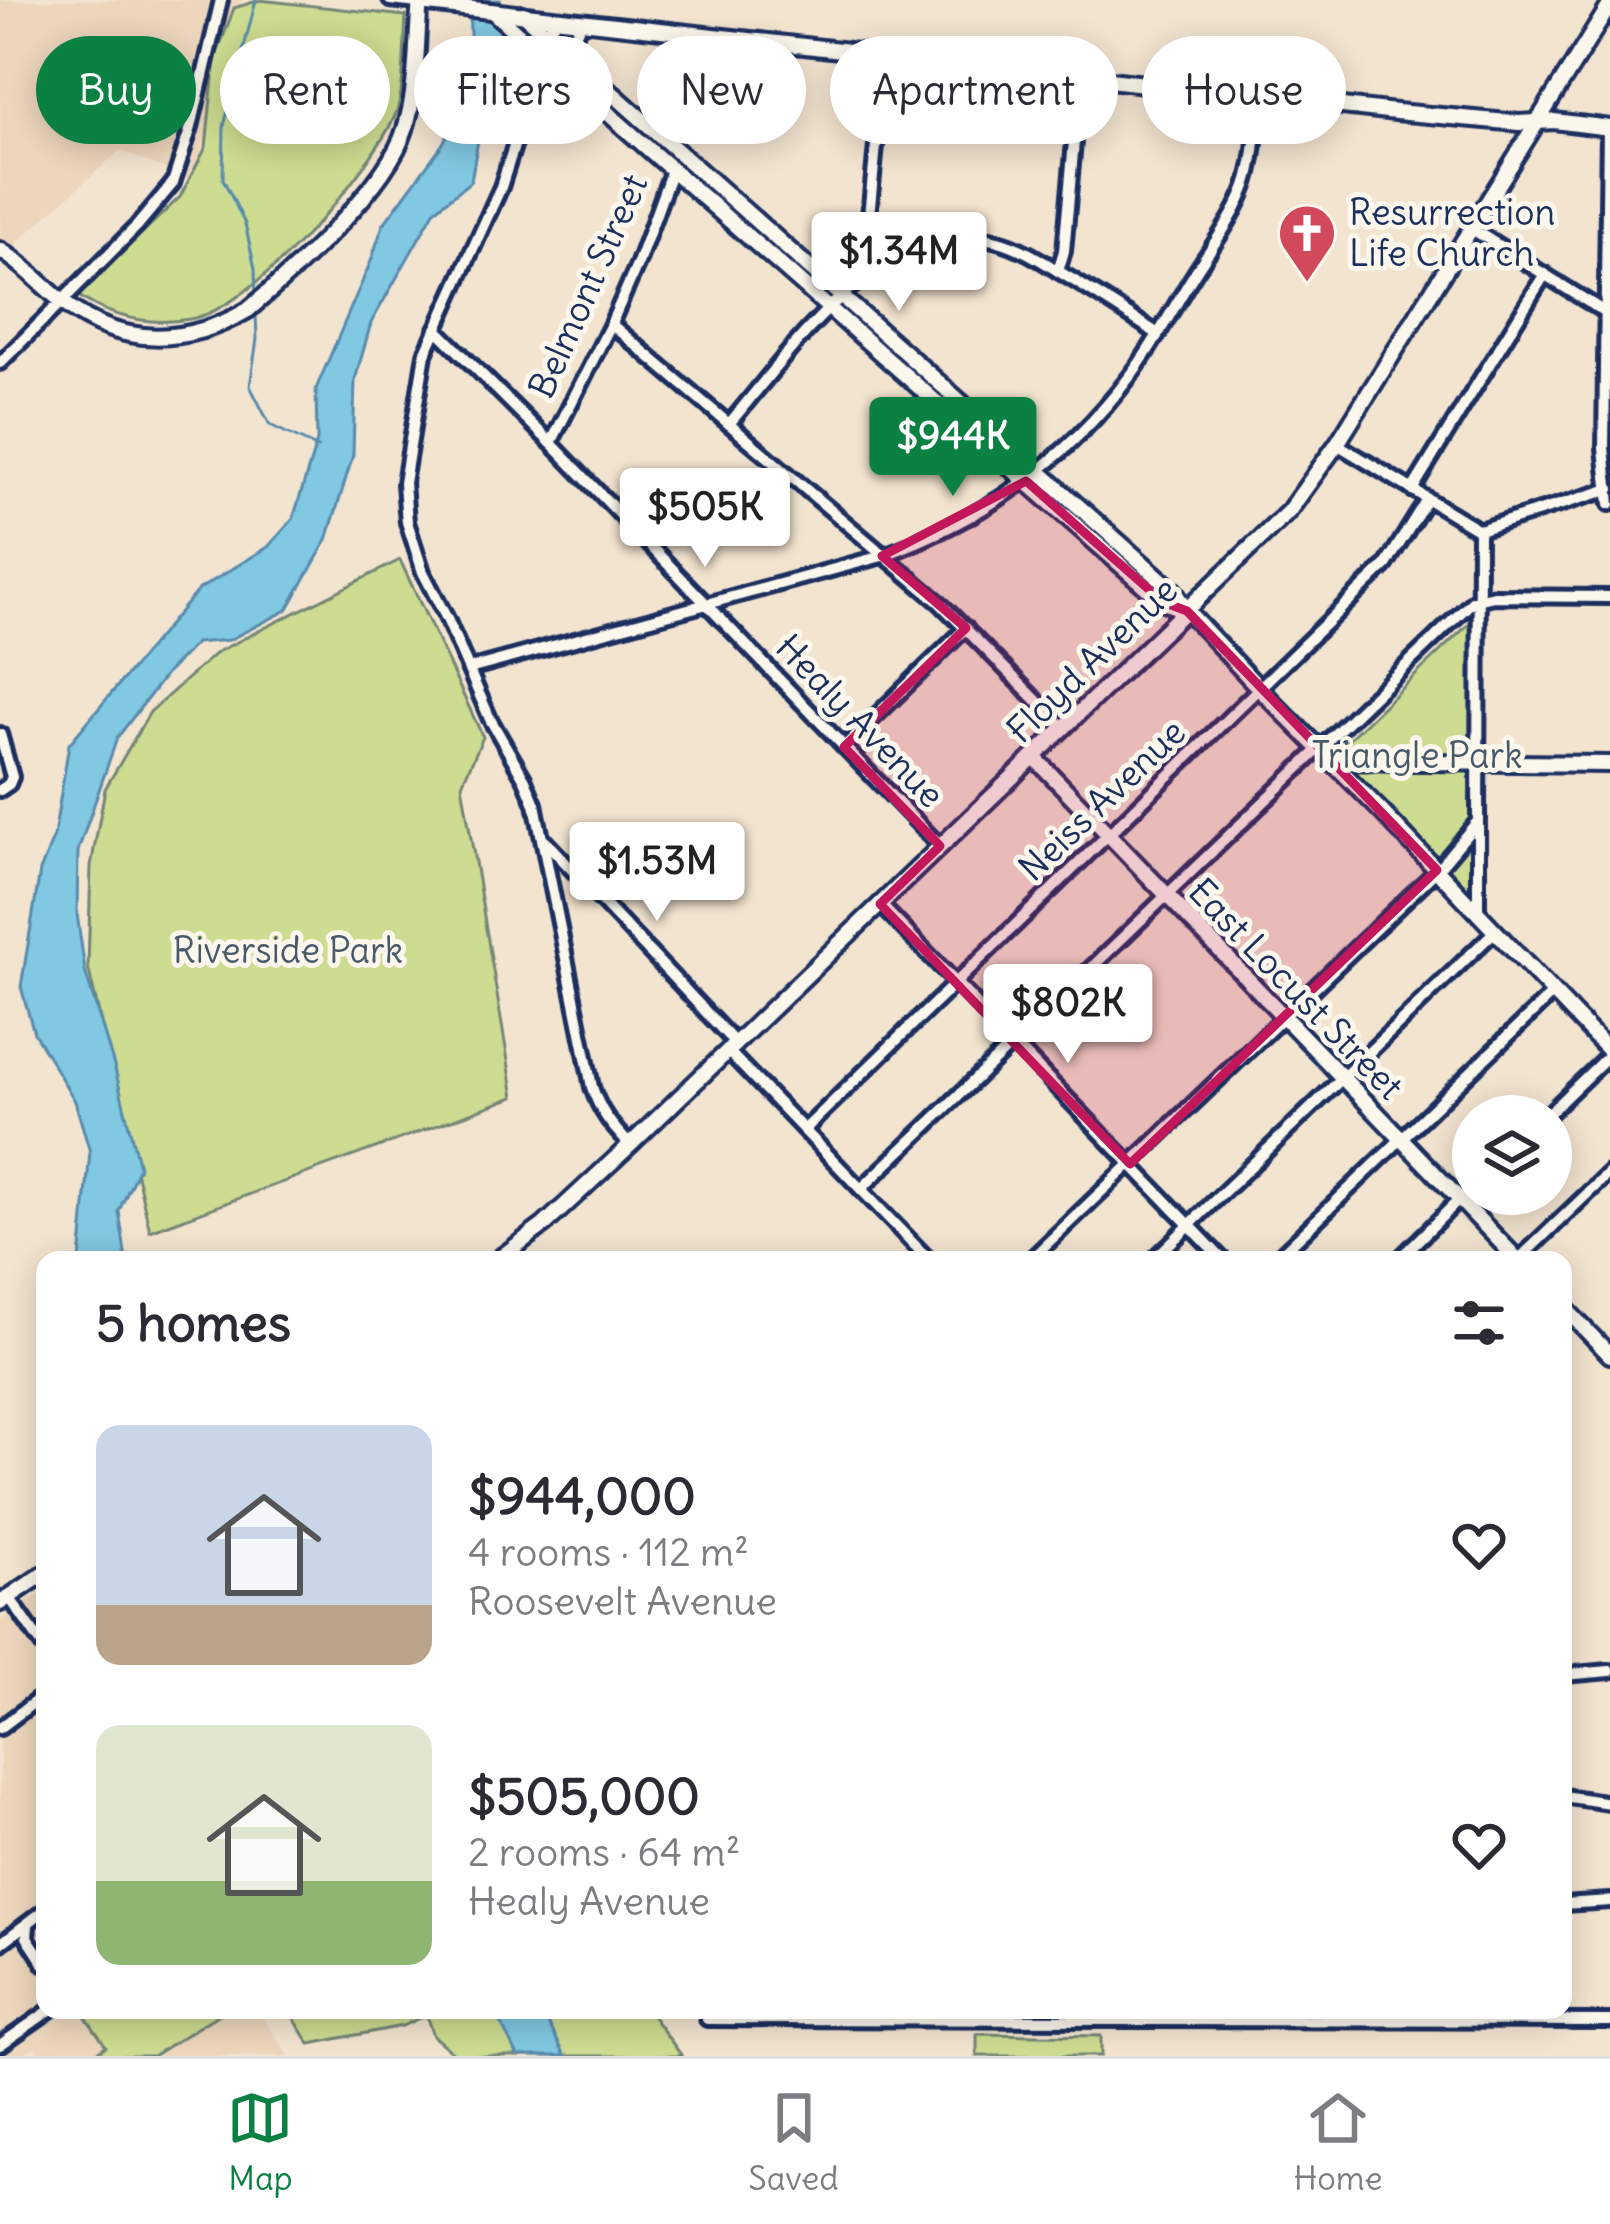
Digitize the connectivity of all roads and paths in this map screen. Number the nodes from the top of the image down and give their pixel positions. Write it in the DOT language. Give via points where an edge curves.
graph roads {
  1 [pos="221,0"];
  2 [pos="390,0"];
  3 [pos="420,2"];
  4 [pos="1610,5"];
  5 [pos="514,17"];
  6 [pos="558,18"];
  7 [pos="581,21"];
  8 [pos="546,34"];
  9 [pos="528,36"];
  10 [pos="548,36"];
  11 [pos="575,36"];
  12 [pos="830,49"];
  13 [pos="613,94"];
  14 [pos="1346,106"];
  15 [pos="613,117"];
  16 [pos="1536,124"];
  17 [pos="1609,128"];
  18 [pos="515,144"];
  19 [pos="877,144"];
  20 [pos="1074,144"];
  21 [pos="1252,144"];
  22 [pos="678,153"];
  23 [pos="672,169"];
  24 [pos="1472,229"];
  25 [pos="864,236"];
  26 [pos="0,250"];
  27 [pos="893,257"];
  28 [pos="1058,271"];
  29 [pos="1545,274"];
  30 [pos="840,295"];
  31 [pos="61,301"];
  32 [pos="829,308"];
  33 [pos="1606,314"];
  34 [pos="611,324"];
  35 [pos="436,328"];
  36 [pos="1158,334"];
  37 [pos="0,363"];
  38 [pos="729,424"];
  39 [pos="550,442"];
  40 [pos="1337,444"];
  41 [pos="1040,471"];
  42 [pos="1026,481"];
  43 [pos="1609,489"];
  44 [pos="1412,490"];
  45 [pos="1427,500"];
  46 [pos="1610,505"];
  47 [pos="1479,530"];
  48 [pos="882,556"];
  49 [pos="1610,597"];
  50 [pos="1478,599"];
  51 [pos="706,604"];
  52 [pos="1186,611"];
  53 [pos="966,628"];
  54 [pos="469,670"];
  55 [pos="1259,688"];
  56 [pos="1064,728"];
  57 [pos="0,734"];
  58 [pos="844,747"];
  59 [pos="1323,755"];
  60 [pos="1034,757"];
  61 [pos="1478,763"];
  62 [pos="1610,764"];
  63 [pos="0,790"];
  64 [pos="1478,821"];
  65 [pos="1108,836"];
  66 [pos="542,839"];
  67 [pos="940,846"];
  68 [pos="1437,870"];
  69 [pos="1166,897"];
  70 [pos="880,904"];
  71 [pos="1478,915"];
  72 [pos="1494,932"];
  73 [pos="954,982"];
  74 [pos="1553,993"];
  75 [pos="1283,1018"];
  76 [pos="1014,1043"];
  77 [pos="732,1048"];
  78 [pos="1610,1053"];
  79 [pos="1341,1078"];
  80 [pos="1567,1095"];
  81 [pos="804,1130"];
  82 [pos="1400,1139"];
  83 [pos="630,1145"];
  84 [pos="1130,1164"];
  85 [pos="1610,1172"];
  86 [pos="861,1189"];
  87 [pos="1452,1193"];
  88 [pos="1452,1207"];
  89 [pos="1474,1215"];
  90 [pos="1190,1225"];
  91 [pos="509,1251"];
  92 [pos="920,1251"];
  93 [pos="1039,1251"];
  94 [pos="1163,1251"];
  95 [pos="1215,1251"];
  96 [pos="1284,1251"];
  97 [pos="1407,1251"];
  98 [pos="1509,1251"];
  99 [pos="1527,1251"];
  100 [pos="1572,1315"];
  101 [pos="1610,1355"];
  102 [pos="36,1580"];
  103 [pos="4,1600"];
  104 [pos="36,1638"];
  105 [pos="1610,1671"];
  106 [pos="1572,1674"];
  107 [pos="36,1703"];
  108 [pos="0,1728"];
  109 [pos="1572,1797"];
  110 [pos="1610,1803"];
  111 [pos="1610,1901"];
  112 [pos="1572,1903"];
  113 [pos="36,1917"];
  114 [pos="28,1924"];
  115 [pos="0,1944"];
  116 [pos="36,1951"];
  117 [pos="37,2019"];
  118 [pos="1305,2019"];
  119 [pos="1337,2019"];
  120 [pos="1610,2021"];
  121 [pos="1339,2023"];
  122 [pos="0,2045"];
  1 -- 31 [label="street" via="173,183"];
  2 -- 3 [label="street"];
  3 -- 5 [label="street"];
  3 -- 31 [label="street" via="410,116 393,158 248,310 208,330 159,338 111,329"];
  4 -- 16 [label="street, Floyd Avenue"];
  5 -- 6 [label="street"];
  5 -- 8 [label="street"];
  5 -- 9 [label="street"];
  6 -- 7 [label="street"];
  6 -- 8 [label="street"];
  7 -- 11 [label="street"];
  7 -- 12 [label="street"];
  8 -- 10 [label="street"];
  13 -- 22 [label="street"];
  14 -- 16 [label="street"];
  15 -- 23 [label="street"];
  16 -- 17 [label="street"];
  16 -- 24 [label="street, Floyd Avenue"];
  17 -- 33 [label="street"];
  18 -- 35 [label="street"];
  19 -- 25 [label="street"];
  20 -- 28 [label="street"];
  21 -- 36 [label="street" via="1246,186"];
  22 -- 23 [label="street, Belmont Street"];
  22 -- 30 [label="street"];
  23 -- 32 [label="street"];
  23 -- 34 [label="street, Belmont Street"];
  24 -- 29 [label="street"];
  24 -- 40 [label="street, Floyd Avenue"];
  25 -- 27 [label="street"];
  25 -- 30 [label="street"];
  26 -- 31 [label="street"];
  27 -- 28 [label="street" via="933,241 980,237"];
  27 -- 30 [label="street"];
  28 -- 36 [label="street"];
  29 -- 33 [label="street"];
  29 -- 44 [label="street"];
  30 -- 32 [label="street"];
  30 -- 41 [label="street"];
  31 -- 37 [label="street"];
  32 -- 38 [label="street"];
  32 -- 42 [label="street"];
  33 -- 43 [label="street"];
  34 -- 38 [label="street"];
  34 -- 39 [label="street, Belmont Street"];
  35 -- 39 [label="street, Healy Avenue"];
  35 -- 54 [label="street" via="406,458 407,522"];
  36 -- 41 [label="street" via="1100,413"];
  38 -- 48 [label="street"];
  39 -- 51 [label="street, Healy Avenue"];
  40 -- 44 [label="street"];
  40 -- 52 [label="street, Floyd Avenue" via="1289,511"];
  41 -- 42 [label="street"];
  41 -- 52 [label="street" via="1174,591"];
  42 -- 48 [label="street" via="957,524"];
  42 -- 52 [label="street" via="1163,602"];
  43 -- 46 [label="street"];
  43 -- 47 [label="street"];
  44 -- 45 [label="street"];
  45 -- 47 [label="street"];
  45 -- 55 [label="street, Neiss Avenue" via="1386,566"];
  47 -- 50 [label="street"];
  48 -- 51 [label="street"];
  48 -- 53 [label="street"];
  49 -- 50 [label="street"];
  50 -- 59 [label="street"];
  50 -- 61 [label="street"];
  51 -- 54 [label="street"];
  51 -- 58 [label="street, Healy Avenue"];
  52 -- 55 [label="street"];
  52 -- 56 [label="street, Floyd Avenue"];
  53 -- 56 [label="street"];
  53 -- 58 [label="street"];
  54 -- 66 [label="street" via="525,780"];
  55 -- 59 [label="street"];
  55 -- 65 [label="street, Neiss Avenue"];
  56 -- 60 [label="street, Floyd Avenue"];
  57 -- 63 [label="street" via="12,777"];
  58 -- 67 [label="street, Healy Avenue"];
  59 -- 61 [label="street"];
  59 -- 68 [label="street"];
  59 -- 69 [label="street"];
  60 -- 65 [label="street, East Locust Street"];
  60 -- 67 [label="street, Floyd Avenue"];
  61 -- 62 [label="street"];
  61 -- 64 [label="street"];
  64 -- 68 [label="street"];
  64 -- 71 [label="street"];
  65 -- 69 [label="street, East Locust Street"];
  65 -- 73 [label="street, Neiss Avenue"];
  66 -- 77 [label="street"];
  66 -- 83 [label="street" via="592,1087 607,1121"];
  67 -- 70 [label="street, Floyd Avenue"];
  68 -- 71 [label="street"];
  68 -- 75 [label="street"];
  69 -- 75 [label="street, East Locust Street"];
  69 -- 76 [label="street"];
  70 -- 73 [label="street"];
  70 -- 77 [label="street, Floyd Avenue"];
  71 -- 72 [label="street"];
  72 -- 74 [label="street"];
  72 -- 79 [label="street"];
  73 -- 76 [label="street"];
  73 -- 81 [label="street, Neiss Avenue"];
  74 -- 78 [label="street"];
  74 -- 82 [label="street"];
  75 -- 79 [label="street, East Locust Street"];
  75 -- 84 [label="street"];
  76 -- 84 [label="street"];
  76 -- 86 [label="street"];
  77 -- 81 [label="street"];
  77 -- 83 [label="street, Floyd Avenue"];
  78 -- 80 [label="street"];
  79 -- 82 [label="street, East Locust Street"];
  79 -- 90 [label="street"];
  81 -- 86 [label="street"];
  82 -- 87 [label="street, East Locust Street"];
  82 -- 96 [label="street"];
  83 -- 91 [label="street, Floyd Avenue"];
  84 -- 90 [label="street"];
  84 -- 93 [label="street"];
  85 -- 99 [label="street"];
  86 -- 92 [label="street"];
  88 -- 97 [label="street"];
  89 -- 98 [label="street, East Locust Street"];
  90 -- 94 [label="street"];
  90 -- 95 [label="street"];
  100 -- 101 [label="street"];
  102 -- 103 [label="street"];
  103 -- 104 [label="street"];
  105 -- 106 [label="street"];
  107 -- 108 [label="street"];
  109 -- 110 [label="street"];
  111 -- 112 [label="street"];
  113 -- 114 [label="street"];
  114 -- 115 [label="street"];
  114 -- 116 [label="street"];
  117 -- 122 [label="street"];
  118 -- 121 [label="street"];
  119 -- 121 [label="street"];
  120 -- 121 [label="street"];
}
